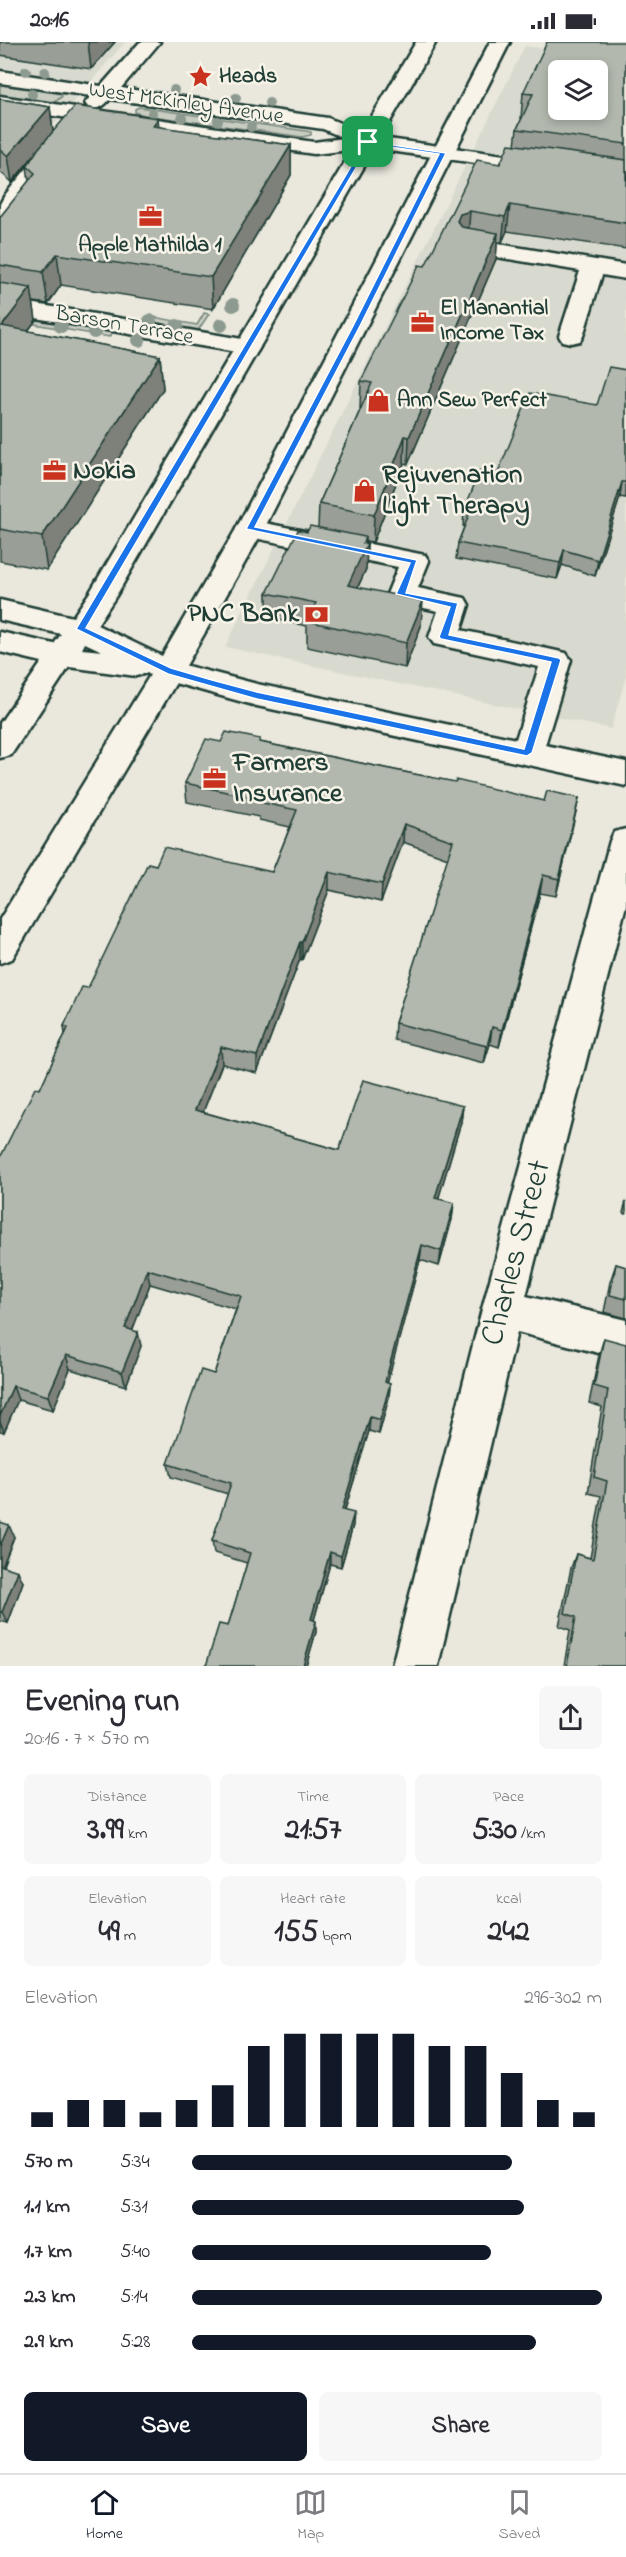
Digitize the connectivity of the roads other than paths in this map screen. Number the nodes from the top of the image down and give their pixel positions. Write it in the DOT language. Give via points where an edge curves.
graph roads {
  1 [pos="150,42"];
  2 [pos="426,42"];
  3 [pos="500,42"];
  4 [pos="0,77"];
  5 [pos="107,92"];
  6 [pos="0,102"];
  7 [pos="84,115"];
  8 [pos="368,142"];
  9 [pos="443,153"];
  10 [pos="626,178"];
  11 [pos="0,224"];
  12 [pos="468,246"];
  13 [pos="593,267"];
  14 [pos="626,272"];
  15 [pos="0,305"];
  16 [pos="0,324"];
  17 [pos="571,336"];
  18 [pos="243,356"];
  19 [pos="250,529"];
  20 [pos="0,610"];
  21 [pos="81,629"];
  22 [pos="0,642"];
  23 [pos="61,656"];
  24 [pos="168,671"];
  25 [pos="0,747"];
  26 [pos="527,753"];
  27 [pos="626,774"];
  28 [pos="626,841"];
  29 [pos="0,949"];
  30 [pos="502,1309"];
  31 [pos="626,1340"];
  32 [pos="415,1666"];
  1 -- 5 [label="main road"];
  2 -- 8 [label="main road"];
  3 -- 9 [label="main road"];
  4 -- 5 [label="main road, West McKinley Avenue"];
  5 -- 7 [label="main road"];
  5 -- 8 [label="main road, West McKinley Avenue" via="328,124"];
  6 -- 7 [label="main road, West McKinley Avenue"];
  7 -- 8 [label="main road, West McKinley Avenue" via="314,148"];
  7 -- 11 [label="main road" via="16,195"];
  8 -- 9 [label="main road, West McKinley Avenue"];
  8 -- 18 [label="main road"];
  9 -- 10 [label="main road, West McKinley Avenue"];
  9 -- 19 [label="main road"];
  12 -- 13 [label="main road"];
  13 -- 14 [label="main road"];
  13 -- 17 [label="main road"];
  15 -- 18 [label="main road, Barson Terrace"];
  16 -- 18 [label="main road, Barson Terrace"];
  18 -- 21 [label="main road"];
  19 -- 24 [label="main road"];
  19 -- 26 [label="main road" via="414,561 401,594 455,605 444,637 556,660"];
  20 -- 21 [label="main road"];
  21 -- 23 [label="main road"];
  21 -- 24 [label="main road"];
  22 -- 23 [label="main road"];
  23 -- 24 [label="main road"];
  23 -- 25 [label="main road"];
  24 -- 26 [label="main road" via="257,695"];
  24 -- 29 [label="main road"];
  26 -- 27 [label="main road"];
  28 -- 30 [label="main road, Charles Street"];
  30 -- 31 [label="main road"];
  30 -- 32 [label="main road, Charles Street"];
}
